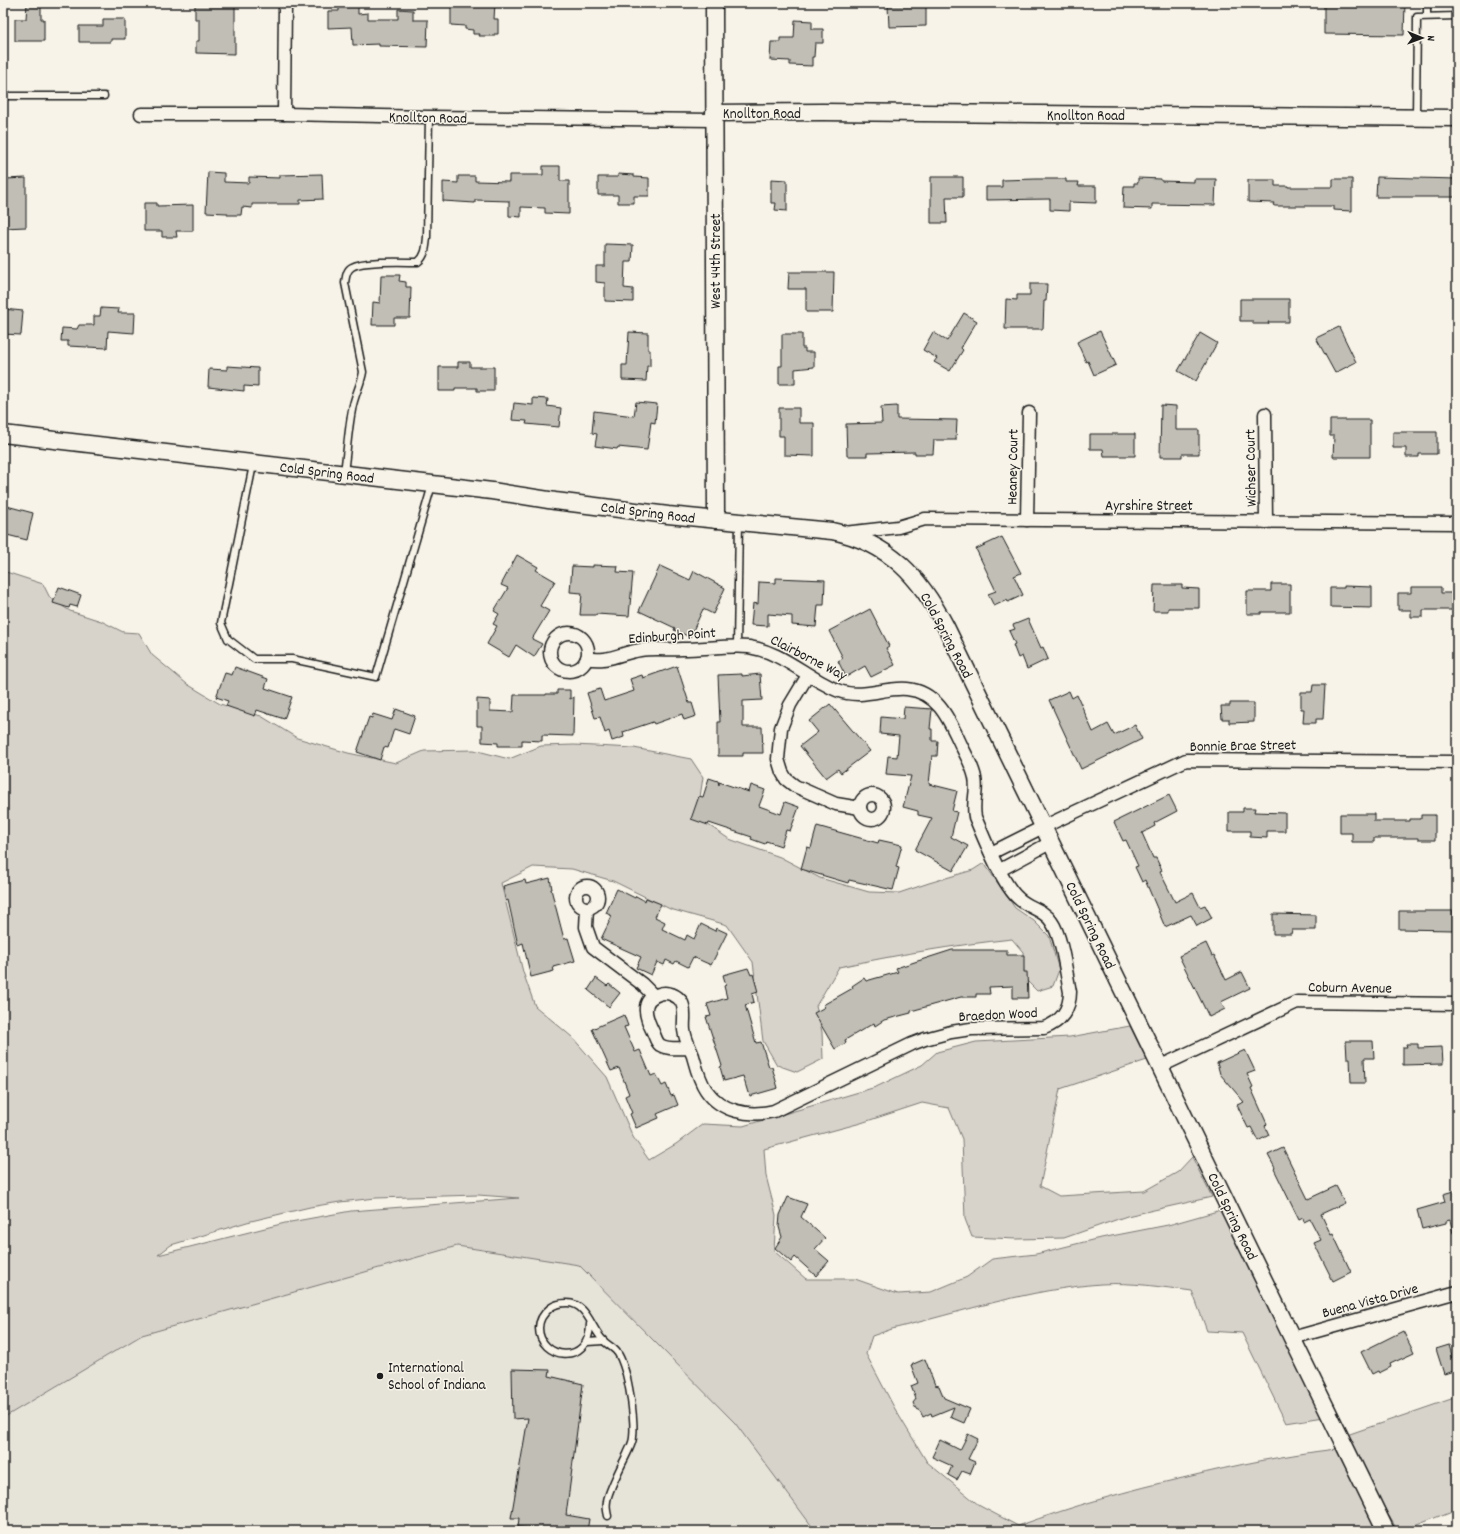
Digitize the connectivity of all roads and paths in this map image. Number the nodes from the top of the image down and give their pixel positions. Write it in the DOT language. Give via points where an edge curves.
graph roads {
  1 [pos="285,3"];
  2 [pos="714,3"];
  3 [pos="1427,3"];
  4 [pos="1427,16"];
  5 [pos="1457,16"];
  6 [pos="3,96"];
  7 [pos="104,96"];
  8 [pos="141,114"];
  9 [pos="284,114"];
  10 [pos="714,116"];
  11 [pos="429,117"];
  12 [pos="1416,117"];
  13 [pos="1457,118"];
  14 [pos="1029,413"];
  15 [pos="1265,414"];
  16 [pos="3,434"];
  17 [pos="253,463"];
  18 [pos="344,474"];
  19 [pos="432,484"];
  20 [pos="716,520"];
  21 [pos="1027,520"];
  22 [pos="739,522"];
  23 [pos="1266,522"];
  24 [pos="1457,523"];
  25 [pos="842,533"];
  26 [pos="737,646"];
  27 [pos="587,658"];
  28 [pos="808,675"];
  29 [pos="1457,762"];
  30 [pos="860,808"];
  31 [pos="1043,827"];
  32 [pos="1050,843"];
  33 [pos="992,853"];
  34 [pos="1000,870"];
  35 [pos="587,908"];
  36 [pos="654,996"];
  37 [pos="1457,1004"];
  38 [pos="690,1048"];
  39 [pos="1161,1066"];
  40 [pos="1457,1292"];
  41 [pos="590,1324"];
  42 [pos="1292,1338"];
  43 [pos="603,1341"];
  44 [pos="587,1342"];
  45 [pos="608,1516"];
  46 [pos="1386,1531"];
  1 -- 9 [label="street"];
  2 -- 10 [label="street, West 44th Street"];
  3 -- 4 [label="lane"];
  4 -- 5 [label="lane"];
  4 -- 12 [label="lane" via="1417,17"];
  6 -- 7 [label="lane"];
  8 -- 9 [label="street, Knollton Road"];
  9 -- 11 [label="street, Knollton Road"];
  10 -- 11 [label="street, Knollton Road"];
  10 -- 12 [label="street, Knollton Road" via="828,112"];
  10 -- 20 [label="street, West 44th Street"];
  11 -- 18 [label="lane" via="427,237 422,259 418,262 362,263 351,267 346,274 345,283 363,372 352,410"];
  12 -- 13 [label="street, Knollton Road"];
  14 -- 21 [label="street, Heaney Court"];
  15 -- 23 [label="street, Wichser Court"];
  16 -- 17 [label="street, Cold Spring Road"];
  17 -- 18 [label="street, Cold Spring Road"];
  17 -- 19 [label="lane" via="221,623 228,639 254,659 292,659 376,677"];
  18 -- 19 [label="street, Cold Spring Road"];
  19 -- 20 [label="street, Cold Spring Road"];
  20 -- 22 [label="street, Cold Spring Road"];
  21 -- 23 [label="street, Ayrshire Street"];
  21 -- 25 [label="street, Ayrshire Street" via="925,519 898,526"];
  22 -- 25 [label="street, Cold Spring Road"];
  22 -- 26 [label="lane"];
  23 -- 24 [label="street, Ayrshire Street"];
  25 -- 31 [label="street, Cold Spring Road" via="871,544 899,562 929,597 946,626"];
  26 -- 27 [label="street, Edinburgh Point" via="647,649 603,660"];
  26 -- 28 [label="street, Clairborne Way" via="772,652"];
  28 -- 30 [label="street" via="790,705 780,732 778,759 782,772 795,786 836,804"];
  28 -- 33 [label="street, Clairborne Way" via="834,690 846,693 863,694 907,689 935,701 946,715 972,768 976,784 973,807 975,817"];
  29 -- 31 [label="street, Bonnie Brae Street" via="1186,760"];
  31 -- 32 [label="street, Cold Spring Road"];
  31 -- 33 [label="street, Bonnie Brae Street"];
  32 -- 34 [label="street"];
  32 -- 39 [label="street, Cold Spring Road"];
  33 -- 34 [label="street, Braedon Wood"];
  34 -- 38 [label="street, Braedon Wood" via="1012,892 1020,900 1044,914 1058,934 1070,992 1067,1007 1050,1026 1039,1029 977,1028 938,1035 912,1044 774,1111 752,1114 720,1104 705,1089"];
  35 -- 36 [label="street" via="585,921 593,947"];
  36 -- 38 [label="street, Braedon Wood" via="669,993 682,1002 684,1029"];
  36 -- 38 [label="street" via="647,1004 646,1016 658,1043 666,1047"];
  37 -- 39 [label="street, Coburn Avenue" via="1297,1002"];
  39 -- 42 [label="street, Cold Spring Road"];
  40 -- 42 [label="street, Buena Vista Drive"];
  41 -- 43 [label="lane"];
  41 -- 44 [label="lane"];
  41 -- 44 [label="lane" via="582,1309 561,1302 546,1311 539,1328 543,1342 556,1352 573,1353"];
  42 -- 46 [label="street, Cold Spring Road"];
  43 -- 44 [label="lane"];
  43 -- 45 [label="lane" via="616,1351 626,1373 632,1410 633,1438 607,1500"];
}
